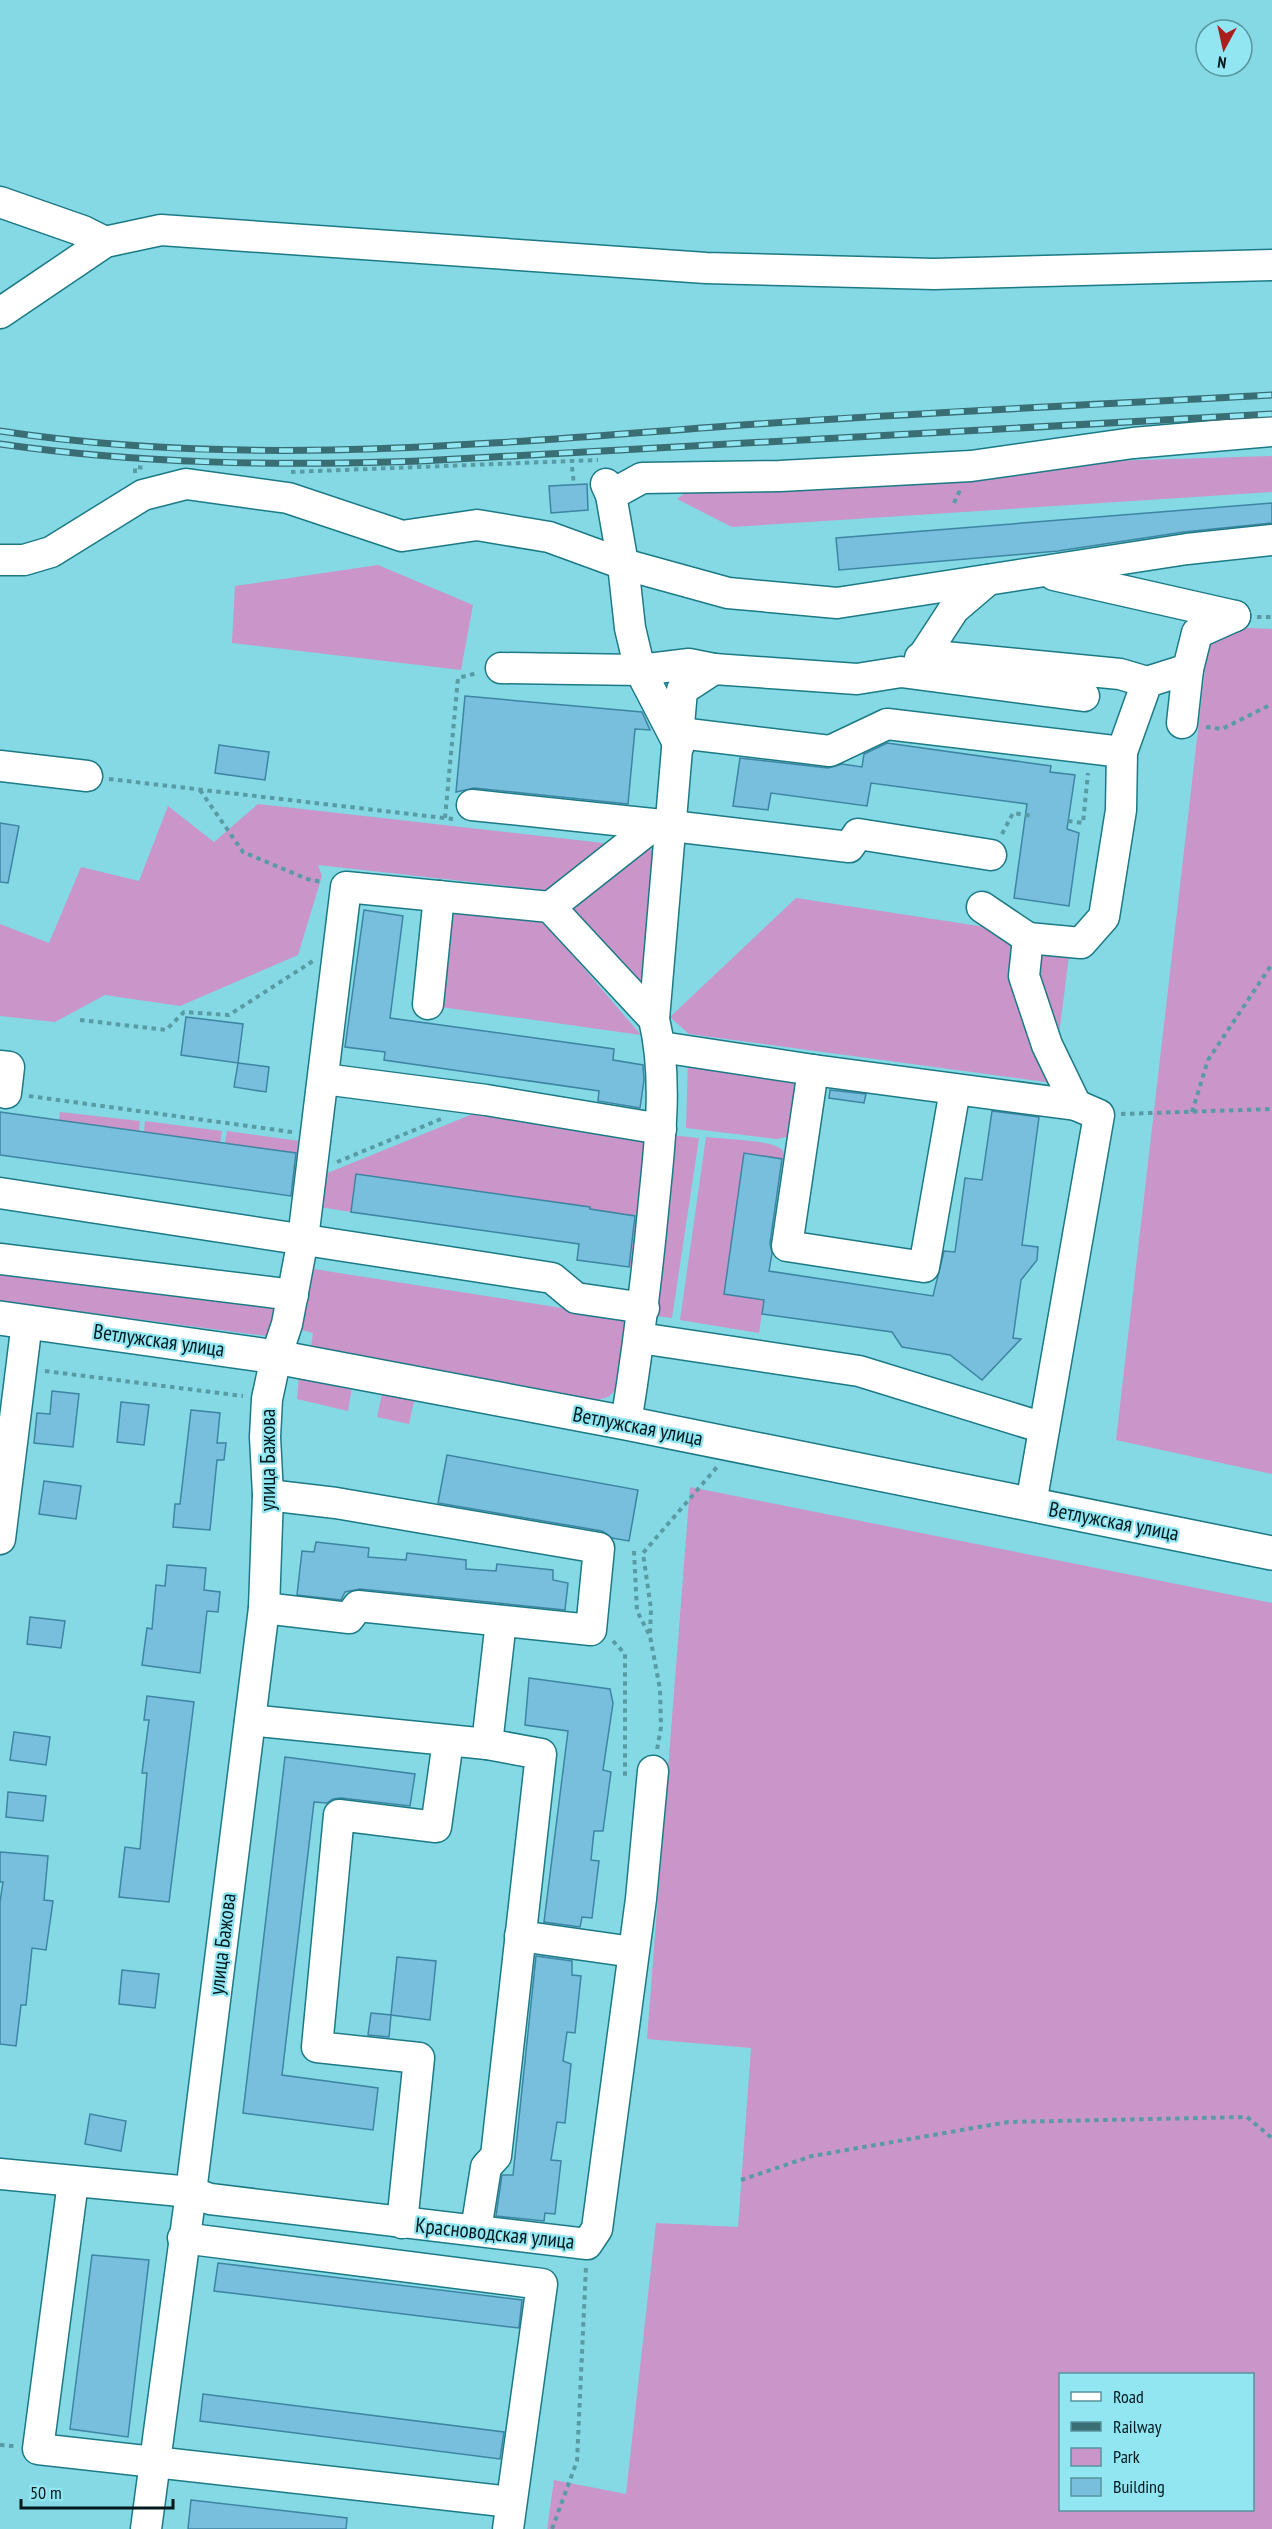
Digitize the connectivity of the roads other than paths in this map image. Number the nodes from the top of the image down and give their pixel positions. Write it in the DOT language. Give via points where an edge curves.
graph roads {
  1 [pos="0,202"];
  2 [pos="105,242"];
  3 [pos="1272,265"];
  4 [pos="0,313"];
  5 [pos="1272,431"];
  6 [pos="1272,540"];
  7 [pos="0,560"];
  8 [pos="623,564"];
  9 [pos="1038,572"];
  10 [pos="988,580"];
  11 [pos="912,664"];
  12 [pos="501,668"];
  13 [pos="714,669"];
  14 [pos="1188,669"];
  15 [pos="640,670"];
  16 [pos="1146,682"];
  17 [pos="1084,696"];
  18 [pos="1182,723"];
  19 [pos="679,739"];
  20 [pos="1122,752"];
  21 [pos="0,766"];
  22 [pos="87,776"];
  23 [pos="464,812"];
  24 [pos="663,825"];
  25 [pos="991,855"];
  26 [pos="439,896"];
  27 [pos="550,906"];
  28 [pos="982,907"];
  29 [pos="1028,938"];
  30 [pos="428,1004"];
  31 [pos="657,1033"];
  32 [pos="813,1070"];
  33 [pos="324,1079"];
  34 [pos="955,1090"];
  35 [pos="1088,1110"];
  36 [pos="661,1129"];
  37 [pos="0,1193"];
  38 [pos="303,1239"];
  39 [pos="0,1259"];
  40 [pos="293,1295"];
  41 [pos="644,1308"];
  42 [pos="14,1320"];
  43 [pos="640,1338"];
  44 [pos="276,1357"];
  45 [pos="626,1423"];
  46 [pos="1044,1428"];
  47 [pos="268,1495"];
  48 [pos="1031,1504"];
  49 [pos="0,1539"];
  50 [pos="1272,1553"];
  51 [pos="264,1608"];
  52 [pos="501,1622"];
  53 [pos="250,1722"];
  54 [pos="448,1742"];
  55 [pos="488,1744"];
  56 [pos="653,1771"];
  57 [pos="520,1936"];
  58 [pos="633,1952"];
  59 [pos="0,2175"];
  60 [pos="73,2182"];
  61 [pos="191,2192"];
  62 [pos="402,2223"];
  63 [pos="476,2230"];
  64 [pos="183,2238"];
  65 [pos="153,2462"];
  66 [pos="509,2515"];
  67 [pos="146,2529"];
  1 -- 2 [label="street"];
  2 -- 3 [label="street" via="161,230 706,268 934,274"];
  2 -- 4 [label="street"];
  5 -- 8 [label="street" via="1133,443 971,466 780,476 607,479"];
  6 -- 9 [label="street"];
  7 -- 8 [label="street" via="24,560 51,552 143,495 186,484 288,498 402,536 477,525 549,537"];
  8 -- 10 [label="street" via="728,593 837,603"];
  8 -- 15 [label="street" via="630,628"];
  9 -- 10 [label="street"];
  9 -- 14 [label="street" via="1235,616 1197,633"];
  10 -- 11 [label="street" via="954,609"];
  11 -- 13 [label="street" via="856,679"];
  11 -- 16 [label="street" via="1120,674"];
  11 -- 17 [label="street"];
  12 -- 15 [label="street"];
  13 -- 15 [label="street" via="689,664"];
  13 -- 19 [label="street" via="682,690"];
  14 -- 16 [label="street"];
  14 -- 18 [label="street"];
  15 -- 19 [label="street"];
  16 -- 20 [label="street"];
  19 -- 20 [label="street" via="830,751 887,724"];
  19 -- 24 [label="street"];
  20 -- 29 [label="street" via="1121,810 1104,917 1081,943"];
  21 -- 22 [label="street"];
  23 -- 24 [label="street"];
  24 -- 25 [label="street" via="849,847 858,834"];
  24 -- 27 [label="street"];
  24 -- 31 [label="street"];
  26 -- 27 [label="street"];
  26 -- 30 [label="street"];
  26 -- 33 [label="street, улица Бажова" via="346,887"];
  27 -- 31 [label="street"];
  28 -- 29 [label="street"];
  29 -- 35 [label="street" via="1024,976 1047,1045"];
  31 -- 32 [label="street"];
  31 -- 36 [label="street"];
  32 -- 34 [label="street"];
  32 -- 34 [label="street" via="787,1246 924,1267"];
  33 -- 36 [label="street" via="486,1100"];
  33 -- 38 [label="street, улица Бажова"];
  34 -- 35 [label="street"];
  35 -- 46 [label="street"];
  36 -- 41 [label="street"];
  37 -- 38 [label="street"];
  38 -- 40 [label="street, улица Бажова"];
  38 -- 41 [label="street" via="552,1278 576,1298"];
  39 -- 40 [label="street"];
  40 -- 44 [label="street, улица Бажова"];
  41 -- 43 [label="street"];
  42 -- 44 [label="main road, Ветлужская улица"];
  42 -- 49 [label="street" via="20,1368"];
  43 -- 45 [label="street"];
  43 -- 46 [label="street" via="859,1371"];
  44 -- 45 [label="main road, Ветлужская улица"];
  44 -- 47 [label="street, улица Бажова" via="267,1399"];
  45 -- 48 [label="main road, Ветлужская улица"];
  46 -- 48 [label="street"];
  47 -- 51 [label="street, улица Бажова"];
  47 -- 52 [label="street" via="599,1548 591,1630"];
  48 -- 50 [label="main road, Ветлужская улица"];
  51 -- 52 [label="street" via="349,1618 358,1606"];
  51 -- 53 [label="street, улица Бажова"];
  52 -- 55 [label="street"];
  53 -- 54 [label="street"];
  53 -- 61 [label="street, улица Бажова"];
  54 -- 55 [label="street"];
  54 -- 62 [label="street" via="436,1827 339,1815 317,2047 419,2058"];
  55 -- 57 [label="street" via="541,1754"];
  56 -- 58 [label="street, Красноводская улица"];
  57 -- 58 [label="street"];
  57 -- 63 [label="street" via="496,2156 486,2167"];
  58 -- 63 [label="street, Красноводская улица" via="597,2229 587,2244"];
  59 -- 60 [label="street, Красноводская улица"];
  60 -- 61 [label="street, Красноводская улица"];
  60 -- 65 [label="street" via="38,2449"];
  61 -- 62 [label="street, Красноводская улица" via="210,2199"];
  61 -- 64 [label="street, улица Бажова"];
  62 -- 63 [label="street, Красноводская улица"];
  64 -- 65 [label="street, улица Бажова"];
  64 -- 66 [label="street" via="542,2284"];
  65 -- 66 [label="street"];
  65 -- 67 [label="street, улица Бажова"];
}
